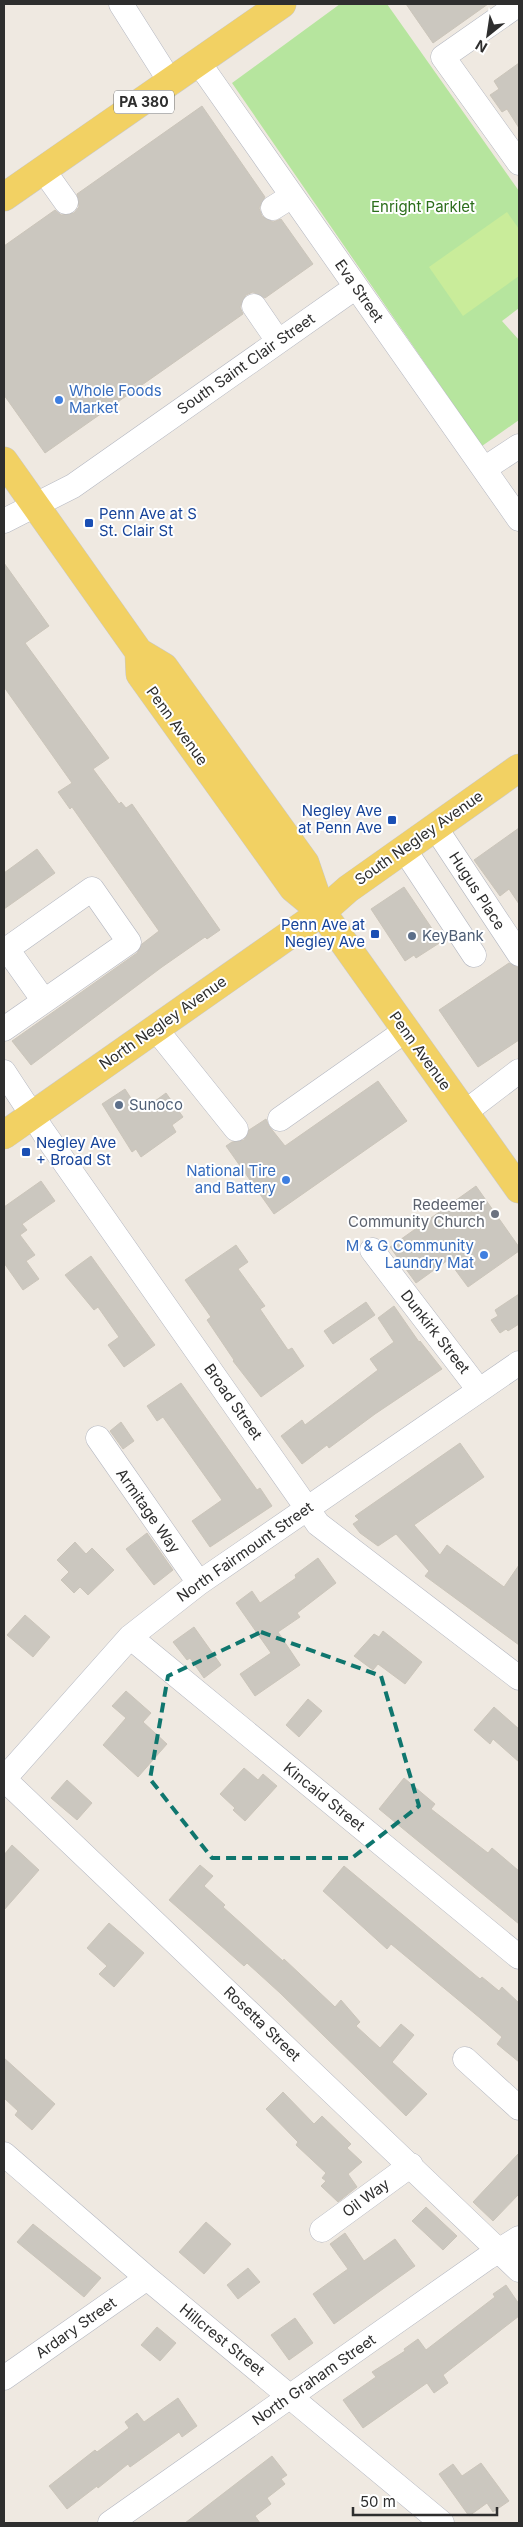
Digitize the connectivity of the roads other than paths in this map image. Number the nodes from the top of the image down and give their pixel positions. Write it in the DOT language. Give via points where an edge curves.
graph roads {
  1 [pos="121,4"];
  2 [pos="282,4"];
  3 [pos="519,4"];
  4 [pos="199,63"];
  5 [pos="171,83"];
  6 [pos="518,159"];
  7 [pos="44,170"];
  8 [pos="4,197"];
  9 [pos="66,202"];
  10 [pos="356,287"];
  11 [pos="254,306"];
  12 [pos="278,341"];
  13 [pos="519,446"];
  14 [pos="4,461"];
  15 [pos="484,469"];
  16 [pos="35,504"];
  17 [pos="519,519"];
  18 [pos="4,521"];
  19 [pos="519,768"];
  20 [pos="435,827"];
  21 [pos="404,849"];
  22 [pos="322,912"];
  23 [pos="519,954"];
  24 [pos="474,955"];
  25 [pos="44,1001"];
  26 [pos="155,1028"];
  27 [pos="4,1029"];
  28 [pos="406,1031"];
  29 [pos="519,1071"];
  30 [pos="4,1072"];
  31 [pos="464,1113"];
  32 [pos="33,1114"];
  33 [pos="280,1120"];
  34 [pos="236,1129"];
  35 [pos="4,1135"];
  36 [pos="519,1189"];
  37 [pos="372,1250"];
  38 [pos="519,1363"];
  39 [pos="479,1390"];
  40 [pos="98,1438"];
  41 [pos="307,1508"];
  42 [pos="199,1583"];
  43 [pos="130,1637"];
  44 [pos="519,1678"];
  45 [pos="4,1779"];
  46 [pos="519,1957"];
  47 [pos="465,2059"];
  48 [pos="519,2108"];
  49 [pos="4,2154"];
  50 [pos="410,2166"];
  51 [pos="322,2230"];
  52 [pos="519,2238"];
  53 [pos="499,2252"];
  54 [pos="519,2270"];
  55 [pos="147,2278"];
  56 [pos="4,2378"];
  57 [pos="291,2396"];
  58 [pos="110,2523"];
  59 [pos="442,2523"];
  1 -- 5 [label="street"];
  2 -- 4 [label="main road, PA 380"];
  3 -- 6 [label="street" via="443,57"];
  4 -- 5 [label="main road, PA 380"];
  4 -- 10 [label="street, Eva Street" via="283,202"];
  5 -- 7 [label="main road, PA 380"];
  7 -- 8 [label="main road, PA 380"];
  7 -- 9 [label="street"];
  10 -- 12 [label="street, South Saint Clair Street"];
  10 -- 15 [label="street, Eva Street"];
  11 -- 12 [label="street"];
  12 -- 16 [label="street, South Saint Clair Street" via="73,486"];
  13 -- 15 [label="street"];
  14 -- 16 [label="main road, Penn Avenue"];
  15 -- 17 [label="street, Eva Street"];
  16 -- 18 [label="street, South Saint Clair Street"];
  16 -- 22 [label="main road, Penn Avenue" via="139,652 164,667 305,863"];
  19 -- 20 [label="main road, South Negley Avenue"];
  20 -- 21 [label="main road, South Negley Avenue"];
  20 -- 23 [label="street, Hugus Place"];
  21 -- 22 [label="main road, South Negley Avenue"];
  21 -- 24 [label="street"];
  22 -- 26 [label="main road, North Negley Avenue"];
  22 -- 28 [label="main road, Penn Avenue"];
  25 -- 25 [label="street" via="129,942 92,889 7,949"];
  25 -- 27 [label="street"];
  26 -- 32 [label="main road, North Negley Avenue"];
  26 -- 34 [label="street"];
  28 -- 31 [label="main road, Penn Avenue"];
  28 -- 33 [label="street"];
  29 -- 31 [label="street"];
  30 -- 32 [label="street, Broad Street"];
  31 -- 36 [label="main road, Penn Avenue"];
  32 -- 35 [label="main road, North Negley Avenue"];
  32 -- 41 [label="street, Broad Street"];
  37 -- 39 [label="street, Dunkirk Street"];
  38 -- 39 [label="street, North Fairmount Street"];
  39 -- 41 [label="street, North Fairmount Street"];
  40 -- 42 [label="street, Armitage Way"];
  41 -- 42 [label="street, North Fairmount Street"];
  41 -- 44 [label="street, Broad Street" via="322,1527"];
  42 -- 43 [label="street, North Fairmount Street"];
  43 -- 45 [label="street, North Fairmount Street"];
  43 -- 46 [label="street, Kincaid Street"];
  45 -- 50 [label="street, Rosetta Street"];
  47 -- 48 [label="street"];
  49 -- 55 [label="street, Hillcrest Street"];
  50 -- 51 [label="street, Oil Way"];
  50 -- 53 [label="street, Rosetta Street"];
  52 -- 53 [label="street, North Graham Street"];
  53 -- 54 [label="street, Rosetta Street"];
  53 -- 57 [label="street, North Graham Street"];
  55 -- 56 [label="street, Ardary Street"];
  55 -- 57 [label="street, Hillcrest Street"];
  57 -- 58 [label="street, North Graham Street"];
  57 -- 59 [label="street, Hillcrest Street"];
}
